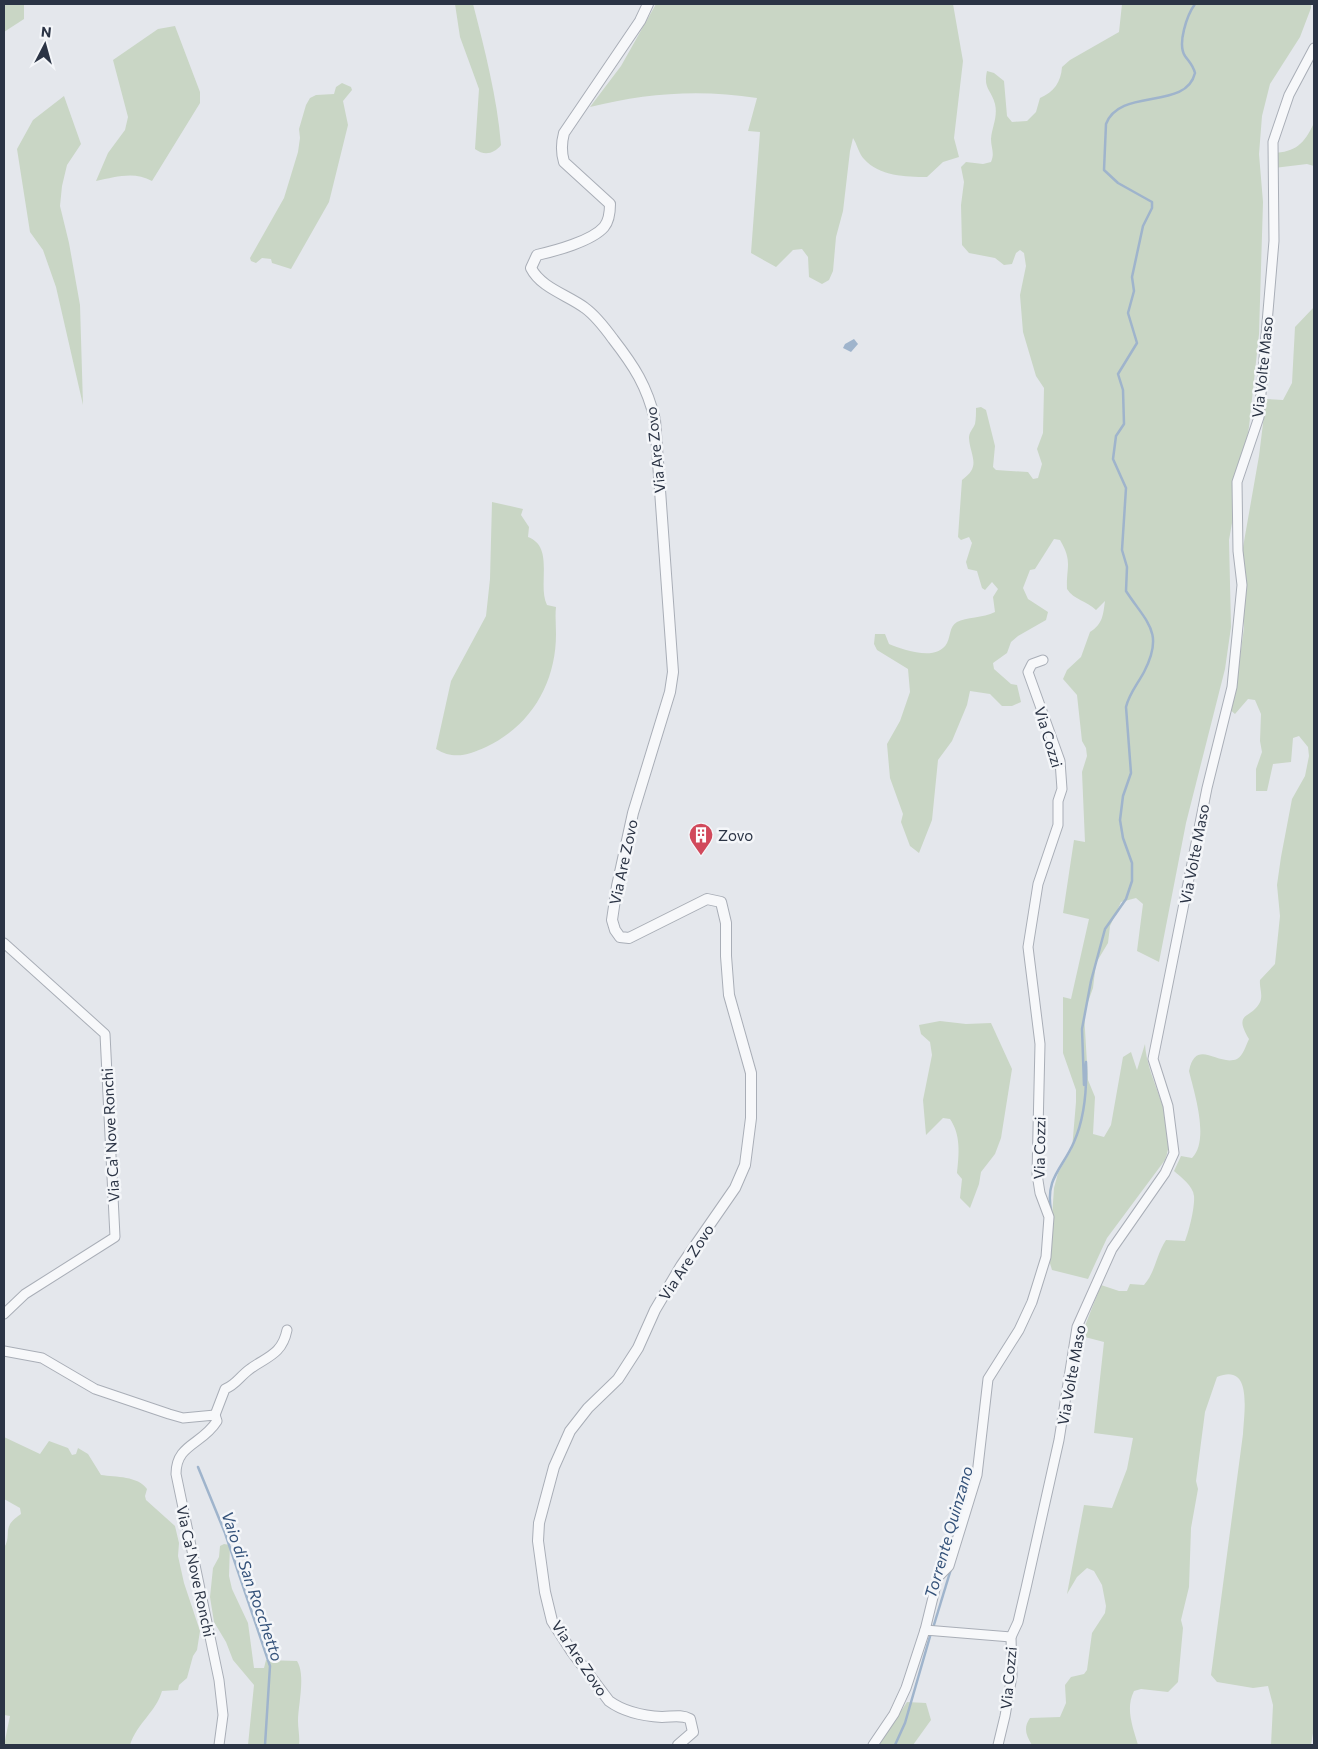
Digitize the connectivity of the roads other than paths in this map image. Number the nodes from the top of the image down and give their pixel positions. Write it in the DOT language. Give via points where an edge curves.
graph roads {
  1 [pos="648,4"];
  2 [pos="1314,48"];
  3 [pos="1043,660"];
  4 [pos="4,943"];
  5 [pos="4,1314"];
  6 [pos="287,1330"];
  7 [pos="4,1351"];
  8 [pos="214,1414"];
  9 [pos="925,1630"];
  10 [pos="1011,1637"];
  11 [pos="219,1745"];
  12 [pos="678,1745"];
  13 [pos="873,1745"];
  14 [pos="998,1745"];
  1 -- 12 [label="street, Via Are Zovo" via="564,133 561,152 564,162 610,204 605,226 596,234 537,255 530,268 541,282 587,309 601,324 638,371 655,420 674,672 633,813 613,909 613,925 620,937 629,938 708,900 721,902 726,923 729,995 751,1073 752,1118 745,1164 735,1188 681,1266 618,1379 570,1430 544,1499 538,1541 544,1592 552,1621 572,1652 616,1706 642,1714 690,1719 693,1732"];
  2 -- 10 [label="street, Via Volte Maso" via="1289,95 1273,142 1274,241 1259,417 1237,482 1242,585 1232,687 1207,788 1152,1059 1168,1106 1174,1153 1165,1173 1112,1249 1077,1327 1059,1440 1018,1622"];
  3 -- 9 [label="street, Via Cozzi" via="1032,664 1028,672 1060,761 1062,788 1058,801 1058,825 1038,884 1028,947 1040,1044 1037,1174 1049,1217 1050,1234 1032,1302 1019,1330 988,1379 977,1475 949,1566 938,1577"];
  4 -- 5 [label="street, Via Ca' Nove Ronchi" via="105,1034 115,1237 25,1294"];
  6 -- 8 [label="street, Via Ca' Nove Ronchi" via="286,1337 266,1361 251,1368 233,1386 225,1389"];
  7 -- 8 [label="street" via="42,1358 95,1389 168,1414 183,1418"];
  8 -- 11 [label="street, Via Ca' Nove Ronchi" via="216,1421 210,1432 184,1450 176,1461 176,1474 219,1680 223,1715"];
  9 -- 10 [label="street, Via Cozzi"];
  9 -- 13 [label="street, Via Cozzi" via="898,1706"];
  10 -- 14 [label="street, Via Cozzi" via="1012,1676"];
}
